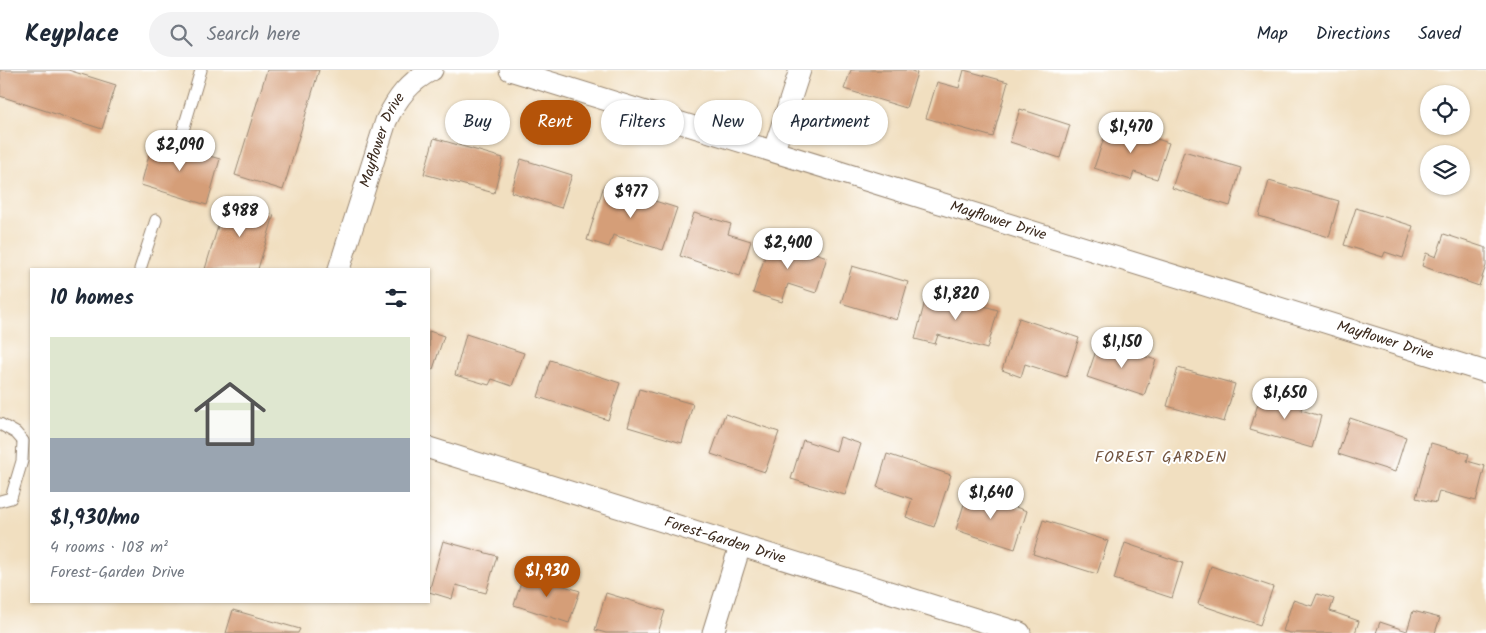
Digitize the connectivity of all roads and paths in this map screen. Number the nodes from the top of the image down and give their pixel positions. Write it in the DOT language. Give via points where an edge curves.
graph roads {
  1 [pos="202,70"];
  2 [pos="430,70"];
  3 [pos="510,70"];
  4 [pos="800,70"];
  5 [pos="182,134"];
  6 [pos="774,150"];
  7 [pos="156,220"];
  8 [pos="140,268"];
  9 [pos="339,268"];
  10 [pos="1486,372"];
  11 [pos="0,424"];
  12 [pos="430,448"];
  13 [pos="0,501"];
  14 [pos="740,546"];
  15 [pos="713,633"];
  16 [pos="1020,633"];
  1 -- 5 [label="lane"];
  2 -- 9 [label="street, Mayflower Drive" via="406,89 386,121"];
  3 -- 6 [label="street, Mayflower Drive"];
  4 -- 6 [label="street"];
  6 -- 10 [label="street, Mayflower Drive"];
  7 -- 8 [label="lane"];
  11 -- 13 [label="lane" via="23,441 22,461 11,498"];
  12 -- 14 [label="street, Forest-Garden Drive"];
  14 -- 15 [label="street"];
  14 -- 16 [label="street, Forest-Garden Drive"];
}
